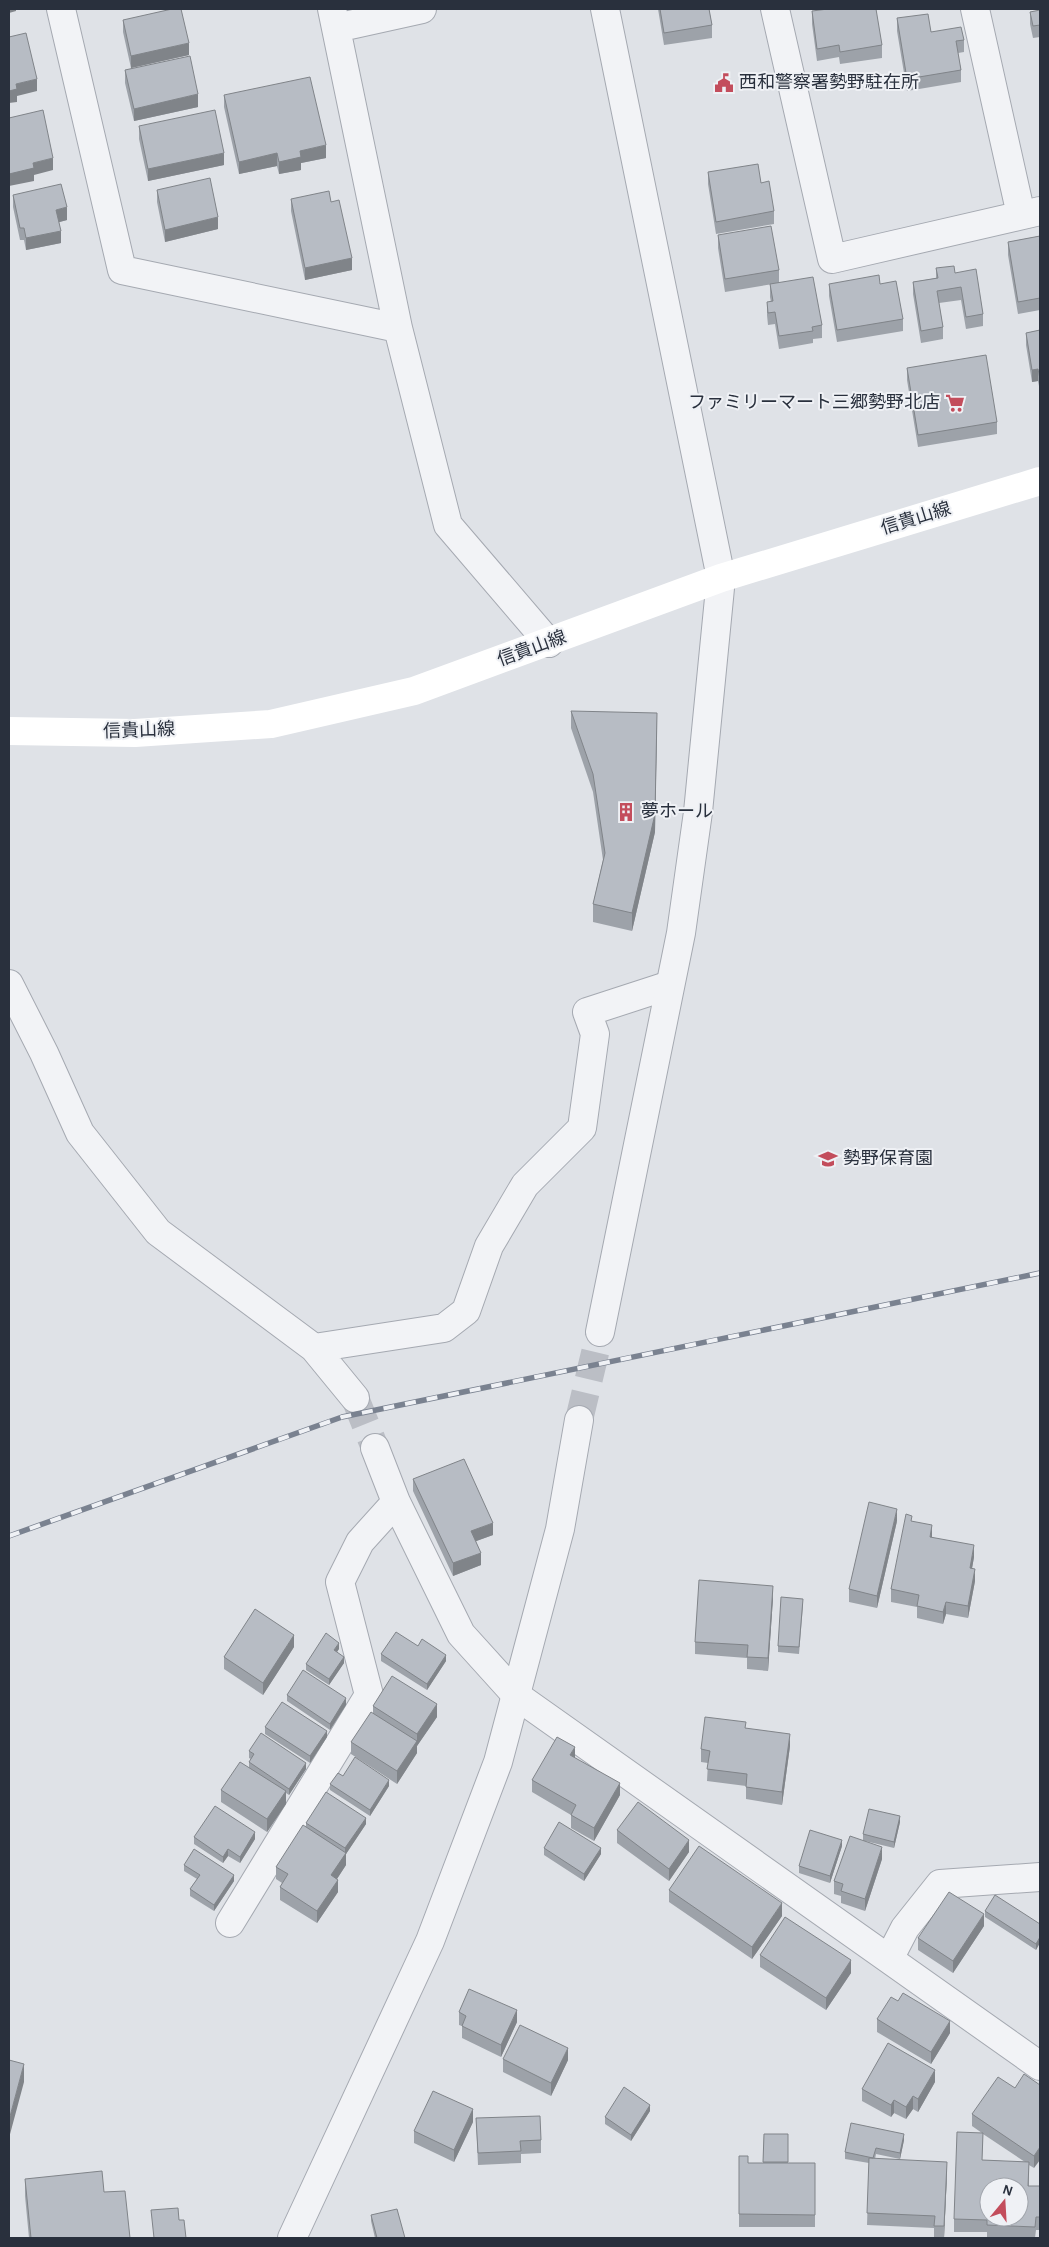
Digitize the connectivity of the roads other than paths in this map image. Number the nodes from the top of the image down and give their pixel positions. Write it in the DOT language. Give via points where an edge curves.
graph roads {
  1 [pos="61,9"];
  2 [pos="422,9"];
  3 [pos="605,9"];
  4 [pos="775,9"];
  5 [pos="975,9"];
  6 [pos="334,18"];
  7 [pos="1031,213"];
  8 [pos="398,328"];
  9 [pos="1040,481"];
  10 [pos="721,578"];
  11 [pos="549,643"];
  12 [pos="9,731"];
  13 [pos="9,984"];
  14 [pos="670,986"];
  15 [pos="600,1332"];
  16 [pos="314,1348"];
  17 [pos="355,1398"];
  18 [pos="579,1420"];
  19 [pos="375,1448"];
  20 [pos="396,1502"];
  21 [pos="516,1696"];
  22 [pos="1040,1877"];
  23 [pos="230,1923"];
  24 [pos="889,1959"];
  25 [pos="1040,2066"];
  26 [pos="292,2238"];
  1 -- 8 [label="street" via="122,270"];
  2 -- 6 [label="street"];
  3 -- 10 [label="street"];
  4 -- 7 [label="street" via="832,259"];
  5 -- 7 [label="street"];
  6 -- 8 [label="street"];
  8 -- 11 [label="street" via="448,525"];
  9 -- 10 [label="main road, 信貴山線"];
  10 -- 11 [label="main road, 信貴山線"];
  10 -- 14 [label="street" via="698,812"];
  11 -- 12 [label="main road, 信貴山線" via="414,691 271,724 135,733"];
  13 -- 16 [label="street" via="80,1133 158,1232"];
  14 -- 15 [label="street"];
  14 -- 16 [label="street" via="587,1012 596,1034 582,1128 526,1186 488,1246 466,1311 444,1328"];
  16 -- 17 [label="street"];
  18 -- 21 [label="street" via="560,1529"];
  19 -- 20 [label="street"];
  20 -- 21 [label="street" via="461,1634"];
  20 -- 23 [label="street" via="360,1542 340,1582 369,1695"];
  21 -- 24 [label="street"];
  21 -- 26 [label="street" via="498,1762 430,1941"];
  22 -- 24 [label="street" via="940,1884 905,1928"];
  24 -- 25 [label="street"];
}
